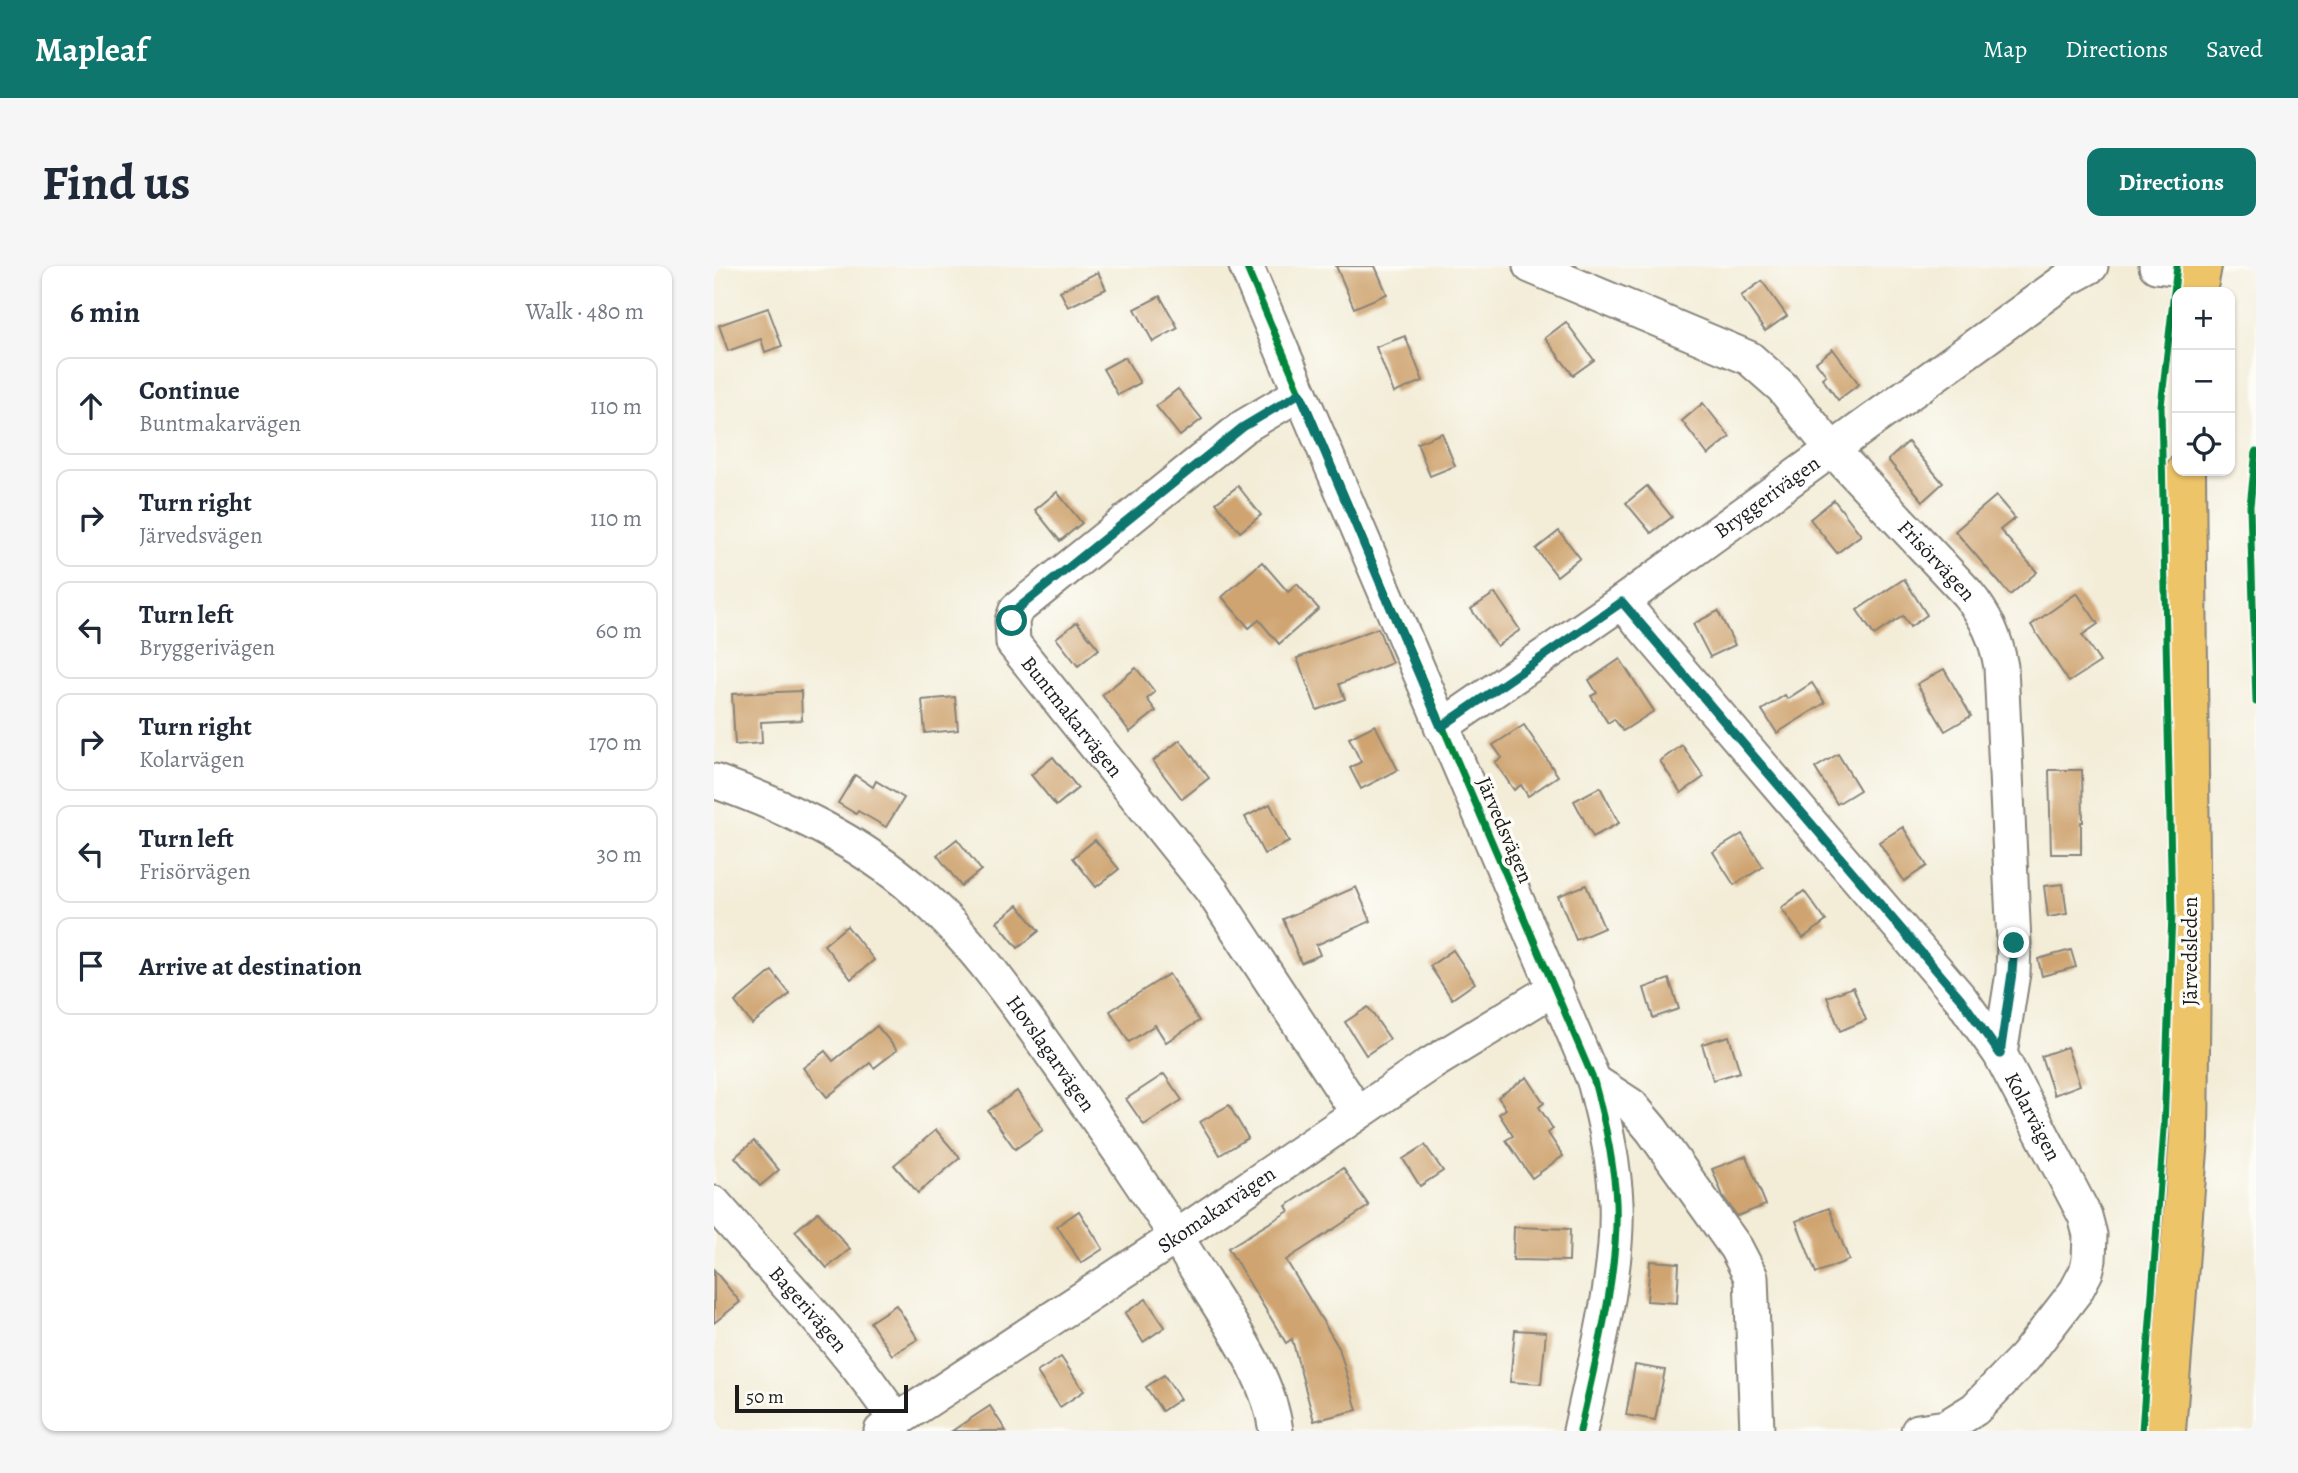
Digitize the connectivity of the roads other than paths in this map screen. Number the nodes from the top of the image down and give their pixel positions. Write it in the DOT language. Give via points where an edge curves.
graph roads {
  1 [pos="1246,266"];
  2 [pos="1530,266"];
  3 [pos="2091,266"];
  4 [pos="2156,266"];
  5 [pos="2200,276"];
  6 [pos="1300,393"];
  7 [pos="1831,449"];
  8 [pos="2186,476"];
  9 [pos="1622,602"];
  10 [pos="1441,727"];
  11 [pos="714,781"];
  12 [pos="1555,988"];
  13 [pos="2000,1054"];
  14 [pos="1594,1081"];
  15 [pos="1357,1112"];
  16 [pos="714,1203"];
  17 [pos="1177,1237"];
  18 [pos="909,1422"];
  19 [pos="1276,1431"];
  20 [pos="1580,1431"];
  21 [pos="1757,1431"];
  22 [pos="1918,1431"];
  23 [pos="2166,1431"];
  1 -- 6 [label="street, Järvedsvägen"];
  2 -- 7 [label="street, Frisörvägen" via="1749,358 1782,387"];
  3 -- 7 [label="street, Bryggerivägen"];
  4 -- 5 [label="street"];
  6 -- 10 [label="street, Järvedsvägen"];
  6 -- 15 [label="street, Buntmakarvägen" via="1243,427 1016,610 1012,631 1013,643 1212,891"];
  7 -- 9 [label="street, Bryggerivägen"];
  7 -- 13 [label="street, Frisörvägen" via="1968,593 1998,648 2014,943"];
  8 -- 23 [label="main road, Järvedsleden" via="2189,1138"];
  9 -- 10 [label="street, Bryggerivägen"];
  9 -- 13 [label="street, Kolarvägen" via="1952,989"];
  10 -- 12 [label="street, Järvedsvägen"];
  11 -- 17 [label="street, Hovslagarvägen" via="834,833 883,863 919,893 983,961 1028,1020"];
  12 -- 14 [label="street, Järvedsvägen"];
  12 -- 15 [label="street, Skomakarvägen"];
  13 -- 22 [label="street, Kolarvägen" via="2085,1216 2089,1260 2076,1291 2025,1357 1975,1409 1946,1427"];
  14 -- 20 [label="street, Järvedsvägen" via="1610,1148 1616,1205 1603,1322"];
  14 -- 21 [label="street" via="1631,1105 1652,1130 1751,1276"];
  15 -- 17 [label="street, Skomakarvägen"];
  16 -- 18 [label="street, Bagerivägen"];
  17 -- 18 [label="street, Skomakarvägen"];
  17 -- 19 [label="street, Hovslagarvägen" via="1266,1391"];
}
